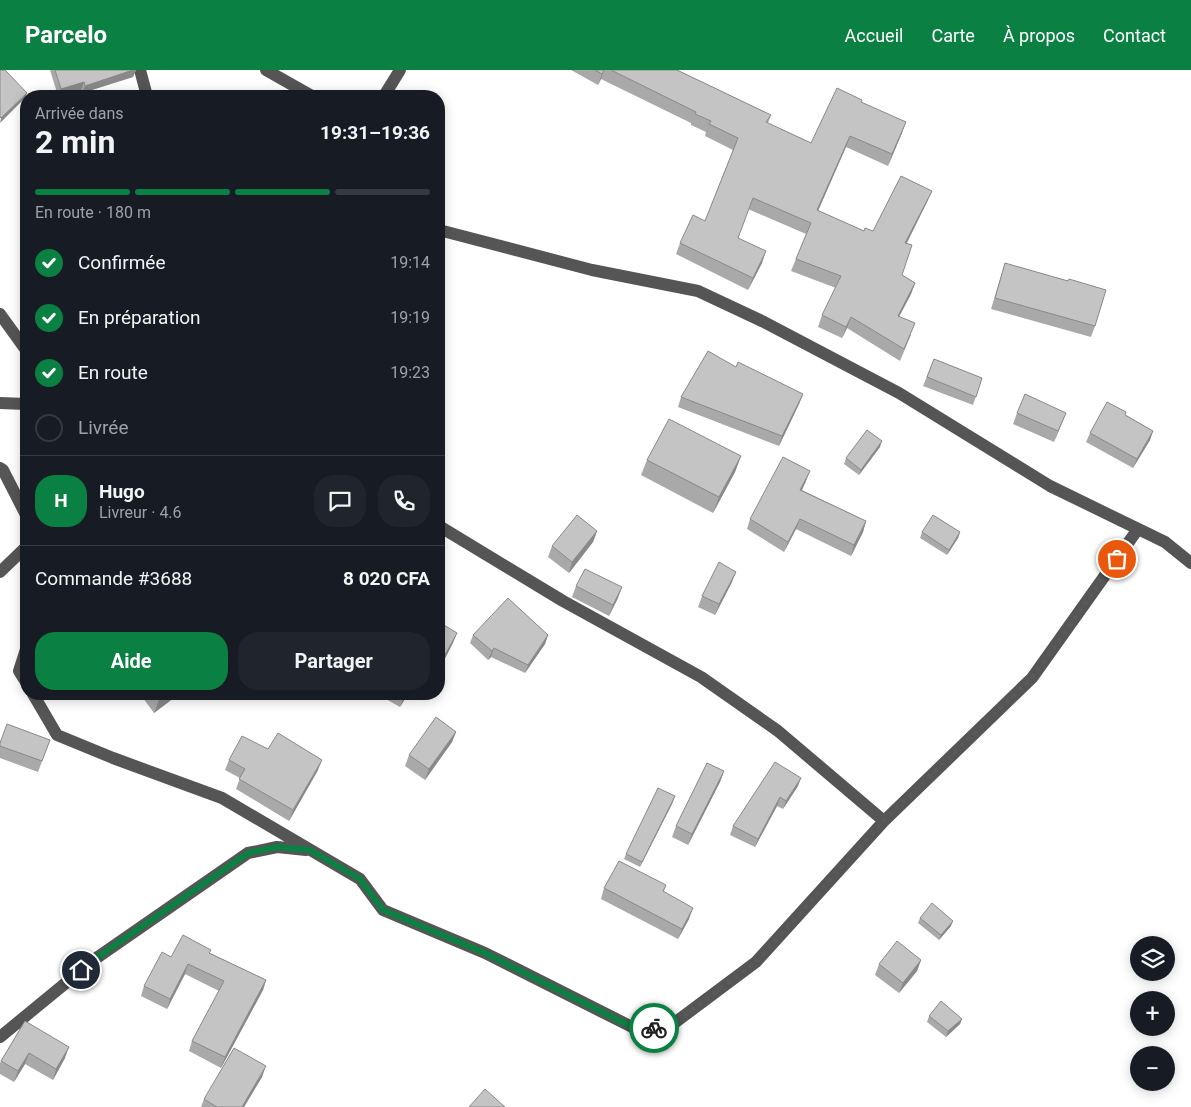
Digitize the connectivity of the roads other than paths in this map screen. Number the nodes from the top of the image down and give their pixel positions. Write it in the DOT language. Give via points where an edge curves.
graph roads {
  1 [pos="140,70"];
  2 [pos="266,70"];
  3 [pos="400,70"];
  4 [pos="145,90"];
  5 [pos="301,90"];
  6 [pos="388,90"];
  7 [pos="445,232"];
  8 [pos="0,314"];
  9 [pos="20,342"];
  10 [pos="0,403"];
  11 [pos="20,404"];
  12 [pos="0,468"];
  13 [pos="20,503"];
  14 [pos="1138,529"];
  15 [pos="445,530"];
  16 [pos="20,553"];
  17 [pos="1191,563"];
  18 [pos="0,572"];
  19 [pos="37,700"];
  20 [pos="884,820"];
  21 [pos="310,850"];
  22 [pos="0,1037"];
  1 -- 4 [label="street"];
  2 -- 5 [label="street"];
  3 -- 6 [label="street"];
  7 -- 14 [label="street" via="592,270 698,291 899,393 1050,486"];
  8 -- 9 [label="street"];
  10 -- 11 [label="street"];
  12 -- 13 [label="street"];
  14 -- 17 [label="street" via="1165,542"];
  14 -- 20 [label="street" via="1032,678"];
  15 -- 20 [label="street" via="563,602 701,677 778,731"];
  16 -- 18 [label="street"];
  19 -- 21 [label="street" via="57,735 222,798"];
  20 -- 21 [label="street" via="756,962 669,1027 638,1030 485,953 383,910 360,879"];
  21 -- 22 [label="street" via="277,847 248,853 95,959"];
}
